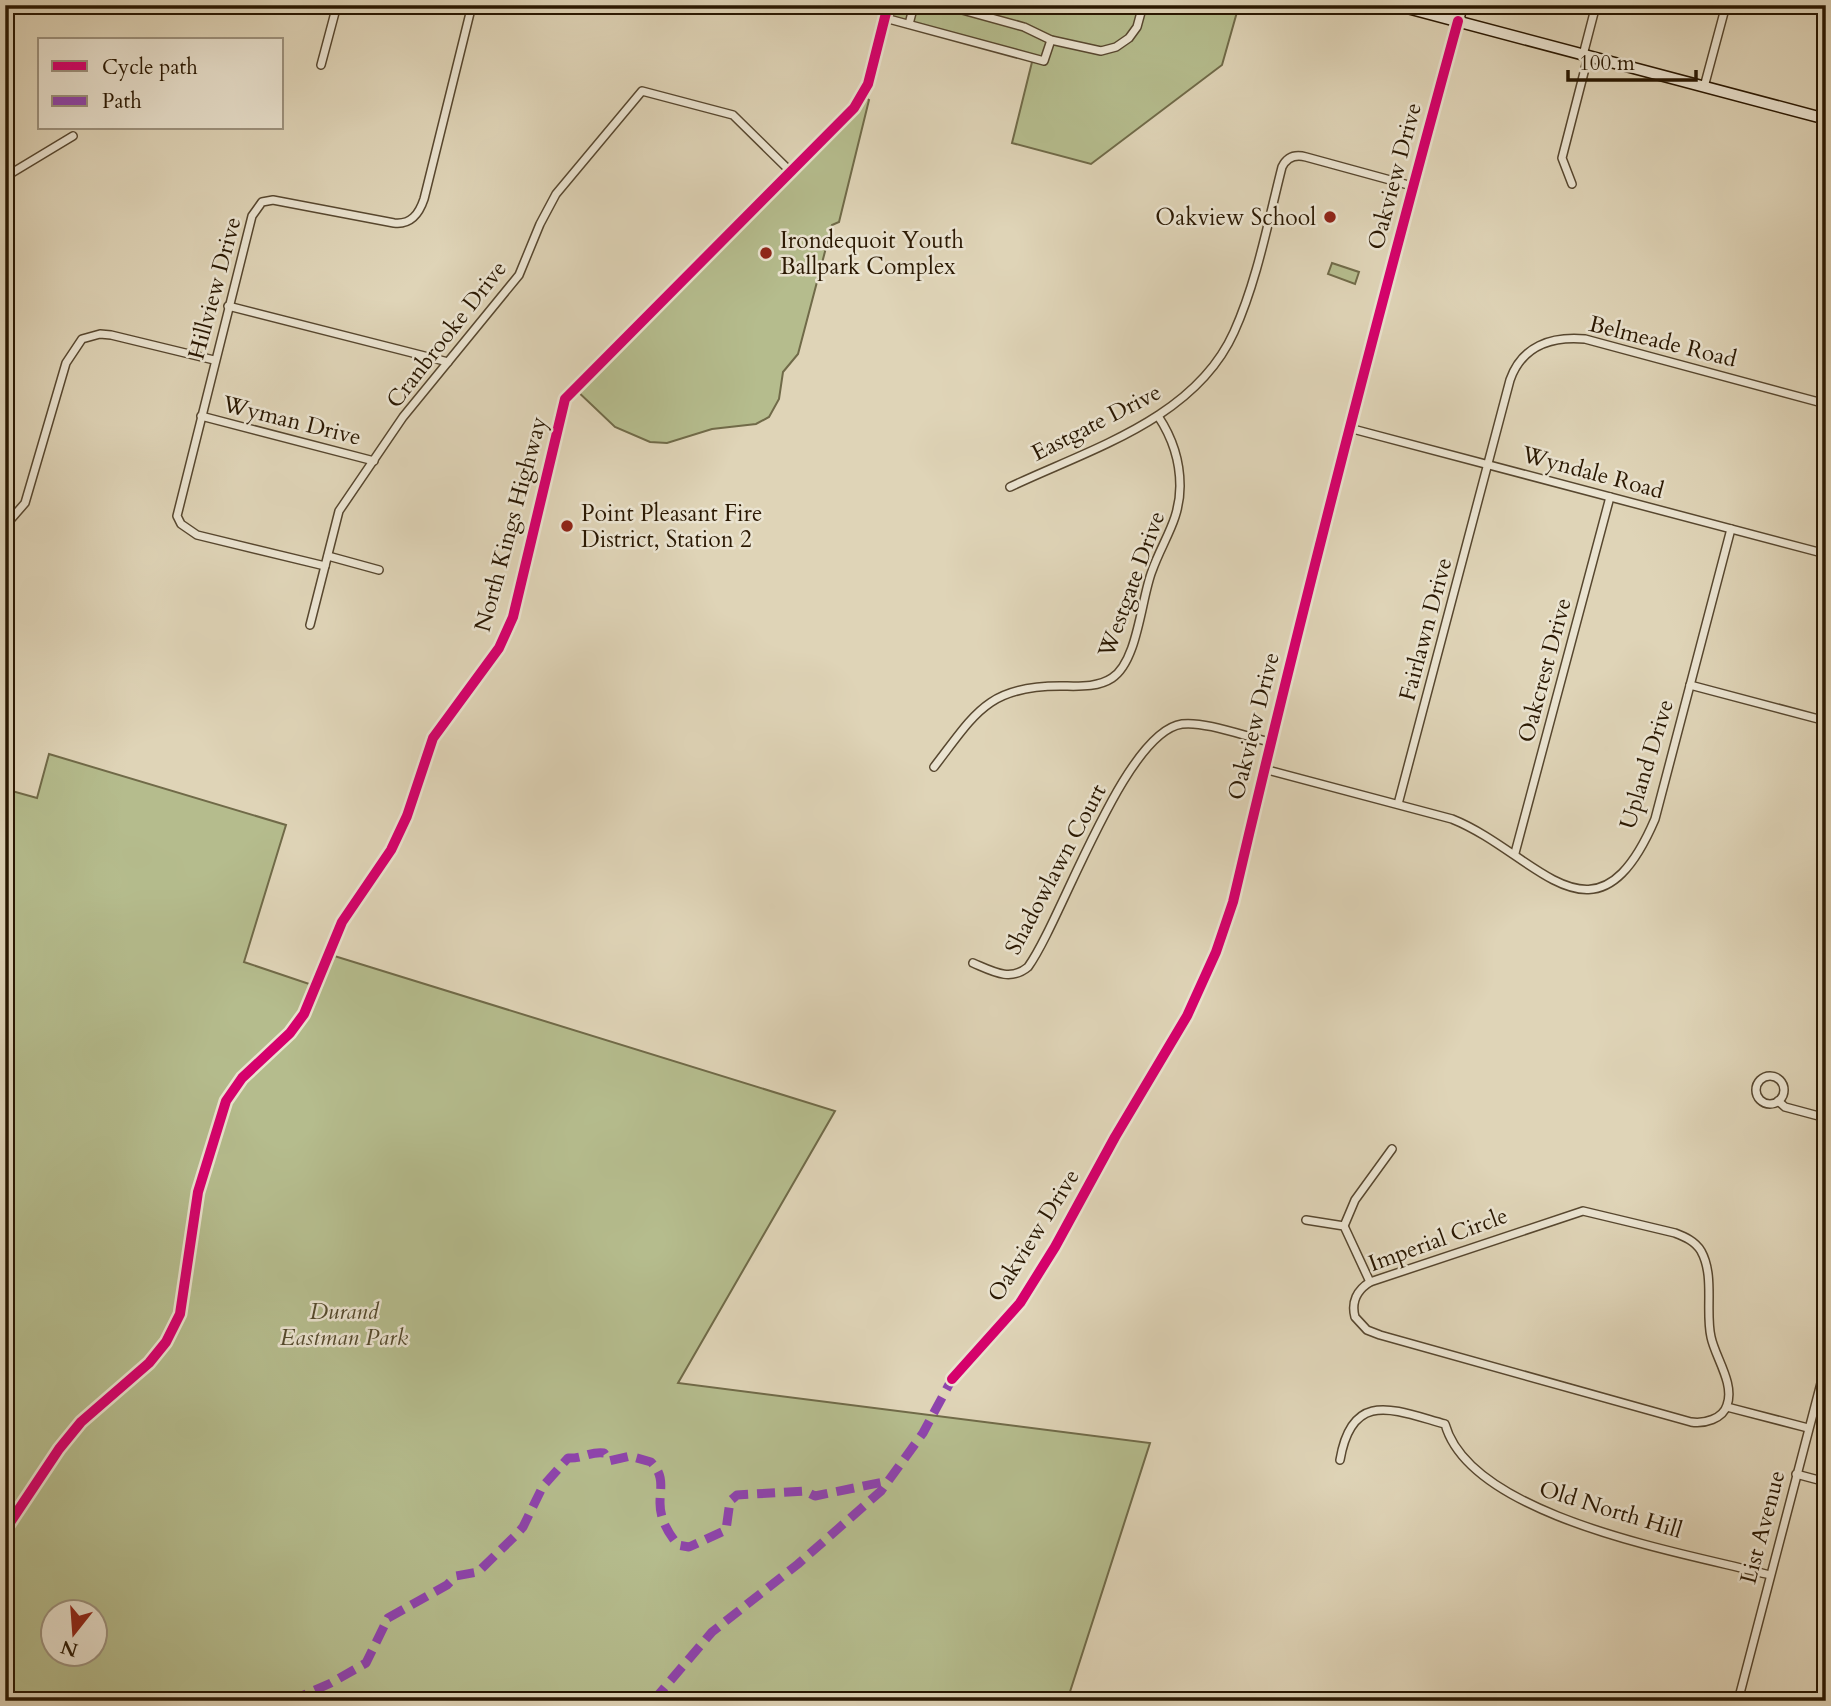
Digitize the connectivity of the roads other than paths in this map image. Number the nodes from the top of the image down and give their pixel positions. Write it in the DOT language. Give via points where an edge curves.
graph roads {
  1 [pos="337,5"];
  2 [pos="472,5"];
  3 [pos="888,5"];
  4 [pos="914,5"];
  5 [pos="944,5"];
  6 [pos="1143,5"];
  7 [pos="1396,5"];
  8 [pos="1462,5"];
  9 [pos="1596,5"];
  10 [pos="1726,5"];
  11 [pos="885,18"];
  12 [pos="1458,21"];
  13 [pos="909,24"];
  14 [pos="1051,40"];
  15 [pos="1586,56"];
  16 [pos="321,65"];
  17 [pos="1704,88"];
  18 [pos="1826,119"];
  19 [pos="73,136"];
  20 [pos="791,172"];
  21 [pos="5,177"];
  22 [pos="1572,184"];
  23 [pos="1412,186"];
  24 [pos="228,306"];
  25 [pos="214,360"];
  26 [pos="448,362"];
  27 [pos="1826,404"];
  28 [pos="201,416"];
  29 [pos="1158,416"];
  30 [pos="1349,428"];
  31 [pos="374,461"];
  32 [pos="1489,465"];
  33 [pos="1010,487"];
  34 [pos="1611,497"];
  35 [pos="5,526"];
  36 [pos="1731,529"];
  37 [pos="1826,554"];
  38 [pos="328,556"];
  39 [pos="325,566"];
  40 [pos="379,570"];
  41 [pos="310,625"];
  42 [pos="1690,685"];
  43 [pos="1826,721"];
  44 [pos="1270,742"];
  45 [pos="934,767"];
  46 [pos="1264,769"];
  47 [pos="1398,804"];
  48 [pos="1514,853"];
  49 [pos="974,964"];
  50 [pos="1778,1101"];
  51 [pos="1826,1118"];
  52 [pos="1392,1149"];
  53 [pos="1306,1220"];
  54 [pos="1343,1226"];
  55 [pos="1370,1282"];
  56 [pos="1826,1364"];
  57 [pos="952,1379"];
  58 [pos="1727,1407"];
  59 [pos="1808,1428"];
  60 [pos="1340,1460"];
  61 [pos="1796,1474"];
  62 [pos="1826,1482"];
  63 [pos="5,1530"];
  64 [pos="1770,1575"];
  65 [pos="1738,1701"];
  1 -- 16 [label="street"];
  2 -- 24 [label="street, Hillview Drive" via="424,200 415,216 394,223 273,200 262,202 252,216"];
  3 -- 11 [label="street, North Kings Highway"];
  4 -- 13 [label="street"];
  5 -- 14 [label="street" via="1024,27"];
  6 -- 14 [label="street" via="1137,27 1112,49 1098,51"];
  7 -- 12 [label="main road"];
  8 -- 12 [label="main road"];
  9 -- 15 [label="street"];
  10 -- 17 [label="street"];
  11 -- 13 [label="street"];
  11 -- 20 [label="street, North Kings Highway" via="860,99"];
  12 -- 15 [label="main road"];
  12 -- 23 [label="street, Oakview Drive"];
  13 -- 14 [label="street" via="1044,61"];
  15 -- 17 [label="main road"];
  15 -- 22 [label="street" via="1562,158"];
  17 -- 18 [label="main road"];
  19 -- 21 [label="street"];
  20 -- 26 [label="street, Cranbrooke Drive" via="733,115 642,91 556,194 522,270"];
  20 -- 63 [label="street, North Kings Highway" via="565,399 513,617 499,648 433,738 408,816 391,850 342,922 304,1014 226,1101 198,1192 180,1314 149,1363 81,1422 59,1449"];
  23 -- 29 [label="street, Eastgate Drive" via="1306,156 1287,160 1233,335 1203,379"];
  23 -- 30 [label="street, Oakview Drive"];
  24 -- 25 [label="street, Hillview Drive"];
  24 -- 26 [label="street"];
  25 -- 28 [label="street, Hillview Drive"];
  25 -- 35 [label="street" via="100,334 82,339 63,370 32,488 17,516"];
  26 -- 31 [label="street, Cranbrooke Drive"];
  27 -- 32 [label="street, Belmeade Road" via="1593,341 1551,340 1531,349 1513,372"];
  28 -- 31 [label="street, Wyman Drive"];
  28 -- 39 [label="street, Hillview Drive" via="178,506 181,524 197,535"];
  29 -- 33 [label="street, Eastgate Drive"];
  29 -- 45 [label="street, Westgate Drive" via="1177,460 1177,514 1152,570 1121,671 1095,685 1029,687 994,699 976,714"];
  30 -- 32 [label="street, Wyndale Road"];
  30 -- 44 [label="street, Oakview Drive"];
  31 -- 38 [label="street, Cranbrooke Drive" via="339,512"];
  32 -- 34 [label="street, Wyndale Road"];
  32 -- 47 [label="street, Fairlawn Drive"];
  34 -- 36 [label="street, Wyndale Road"];
  34 -- 48 [label="street, Oakcrest Drive"];
  36 -- 37 [label="street, Wyndale Road"];
  36 -- 42 [label="street, Upland Drive"];
  38 -- 39 [label="street, Cranbrooke Drive"];
  38 -- 40 [label="street"];
  39 -- 41 [label="street, Cranbrooke Drive"];
  42 -- 43 [label="street"];
  42 -- 48 [label="street, Upland Drive" via="1654,819 1620,876 1596,888 1570,888 1547,879"];
  44 -- 46 [label="street, Oakview Drive"];
  44 -- 49 [label="street, Shadowlawn Court" via="1187,723 1164,731 1112,799 1028,967 1007,975"];
  46 -- 47 [label="street, Upland Drive"];
  46 -- 57 [label="street, Oakview Drive" via="1225,926 1187,1016 1030,1289"];
  47 -- 48 [label="street, Upland Drive" via="1463,824"];
  50 -- 50 [label="street" via="1761,1101 1756,1093 1759,1080 1767,1076 1780,1080 1783,1093"];
  50 -- 51 [label="street"];
  52 -- 54 [label="street" via="1355,1200"];
  53 -- 54 [label="street"];
  54 -- 55 [label="street"];
  55 -- 58 [label="street, Imperial Circle" via="1358,1293 1353,1309 1359,1324 1380,1335 1691,1422 1712,1420"];
  55 -- 58 [label="street, Imperial Circle" via="1574,1212 1591,1212 1683,1236 1704,1258 1711,1336 1727,1386"];
  56 -- 59 [label="street, List Avenue"];
  58 -- 59 [label="street"];
  59 -- 61 [label="street, List Avenue"];
  60 -- 64 [label="street, Old North Hill" via="1343,1440 1362,1414 1390,1409 1445,1424 1452,1447 1465,1461 1510,1495 1542,1511"];
  61 -- 62 [label="street"];
  61 -- 64 [label="street, List Avenue"];
  64 -- 65 [label="street, List Avenue"];
}
